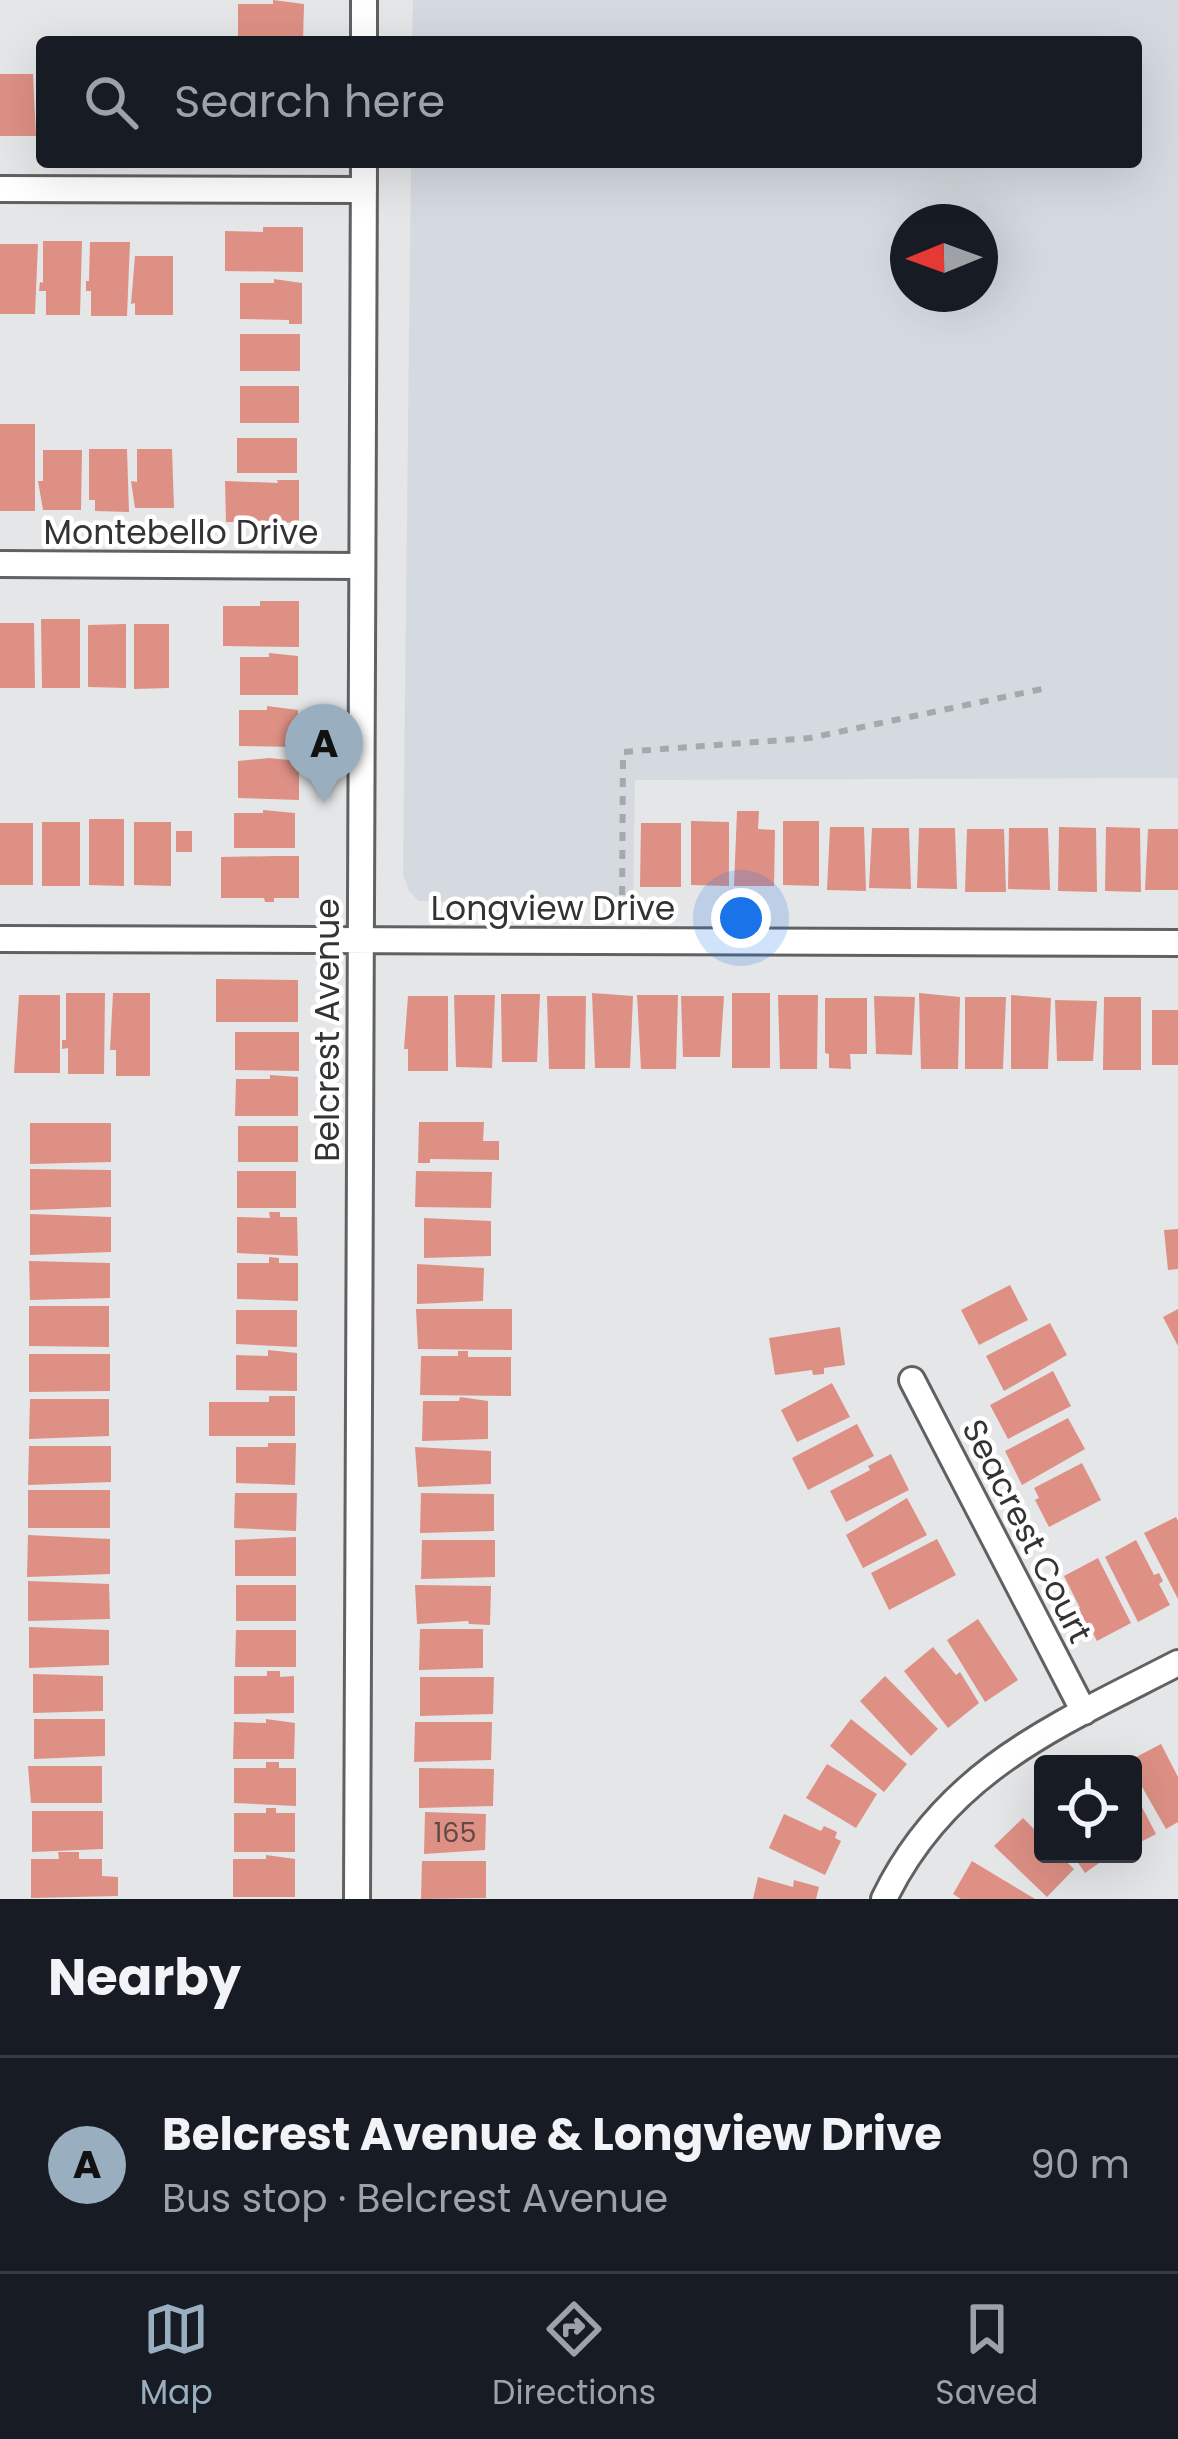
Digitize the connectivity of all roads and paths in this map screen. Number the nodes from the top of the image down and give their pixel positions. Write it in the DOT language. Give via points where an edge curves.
graph roads {
  1 [pos="364,0"];
  2 [pos="364,36"];
  3 [pos="364,168"];
  4 [pos="0,189"];
  5 [pos="364,190"];
  6 [pos="0,564"];
  7 [pos="362,566"];
  8 [pos="1047,688"];
  9 [pos="0,939"];
  10 [pos="361,940"];
  11 [pos="622,941"];
  12 [pos="1178,943"];
  13 [pos="912,1380"];
  14 [pos="1178,1664"];
  15 [pos="1084,1712"];
  16 [pos="357,1899"];
  17 [pos="884,1899"];
  1 -- 2 [label="street"];
  3 -- 5 [label="street, Belcrest Avenue"];
  4 -- 5 [label="street"];
  5 -- 7 [label="street, Belcrest Avenue"];
  6 -- 7 [label="street, Montebello Drive"];
  7 -- 10 [label="street, Belcrest Avenue"];
  8 -- 11 [label="path" via="811,738 623,752"];
  9 -- 10 [label="street, Longview Drive"];
  10 -- 11 [label="street, Longview Drive"];
  10 -- 16 [label="street, Belcrest Avenue"];
  11 -- 12 [label="street, Longview Drive"];
  13 -- 15 [label="street, Seacrest Court"];
  14 -- 15 [label="street"];
  15 -- 17 [label="street" via="963,1789 900,1865"];
}
